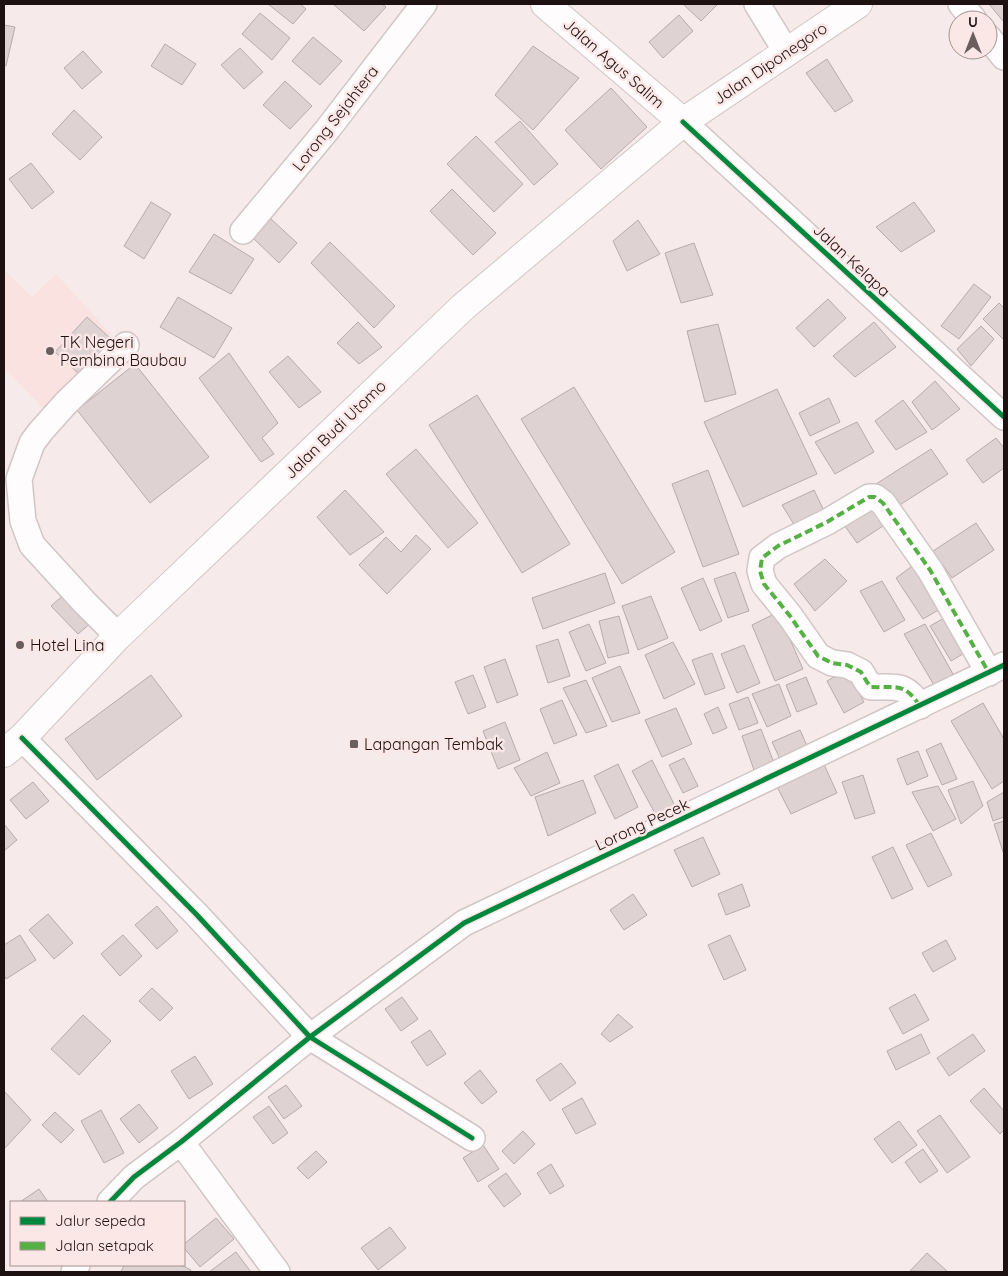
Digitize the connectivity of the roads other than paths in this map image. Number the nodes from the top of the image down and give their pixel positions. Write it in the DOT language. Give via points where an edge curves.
graph roads {
  1 [pos="424,4"];
  2 [pos="545,4"];
  3 [pos="757,4"];
  4 [pos="858,4"];
  5 [pos="787,53"];
  6 [pos="683,122"];
  7 [pos="243,230"];
  8 [pos="126,345"];
  9 [pos="1004,417"];
  10 [pos="118,636"];
  11 [pos="997,669"];
  12 [pos="920,706"];
  13 [pos="13,745"];
  14 [pos="310,1037"];
  15 [pos="472,1138"];
  16 [pos="180,1142"];
  17 [pos="111,1201"];
  18 [pos="277,1272"];
  1 -- 7 [label="street, Lorong Sejahtera" via="327,130"];
  2 -- 6 [label="main road, Jalan Agus Salim"];
  3 -- 5 [label="street"];
  4 -- 5 [label="main road, Jalan Diponegoro"];
  5 -- 6 [label="main road, Jalan Diponegoro"];
  6 -- 9 [label="street, Jalan Kelapa"];
  6 -- 10 [label="main road, Jalan Budi Utomo" via="463,307"];
  8 -- 10 [label="street" via="41,431 32,443 19,479 23,521 32,545"];
  10 -- 13 [label="main road, Jalan Budi Utomo"];
  11 -- 12 [label="street, Lorong Pecek"];
  11 -- 12 [label="street" via="883,503 875,497 778,546 762,558 760,571 764,584 818,656 861,672 871,687 899,686 913,695"];
  12 -- 14 [label="street, Lorong Pecek" via="479,915 452,931"];
  13 -- 14 [label="street" via="196,914"];
  14 -- 15 [label="street"];
  14 -- 16 [label="street, Lorong Pecek"];
  16 -- 17 [label="street, Lorong Pecek" via="134,1177"];
  16 -- 18 [label="street"];
}
